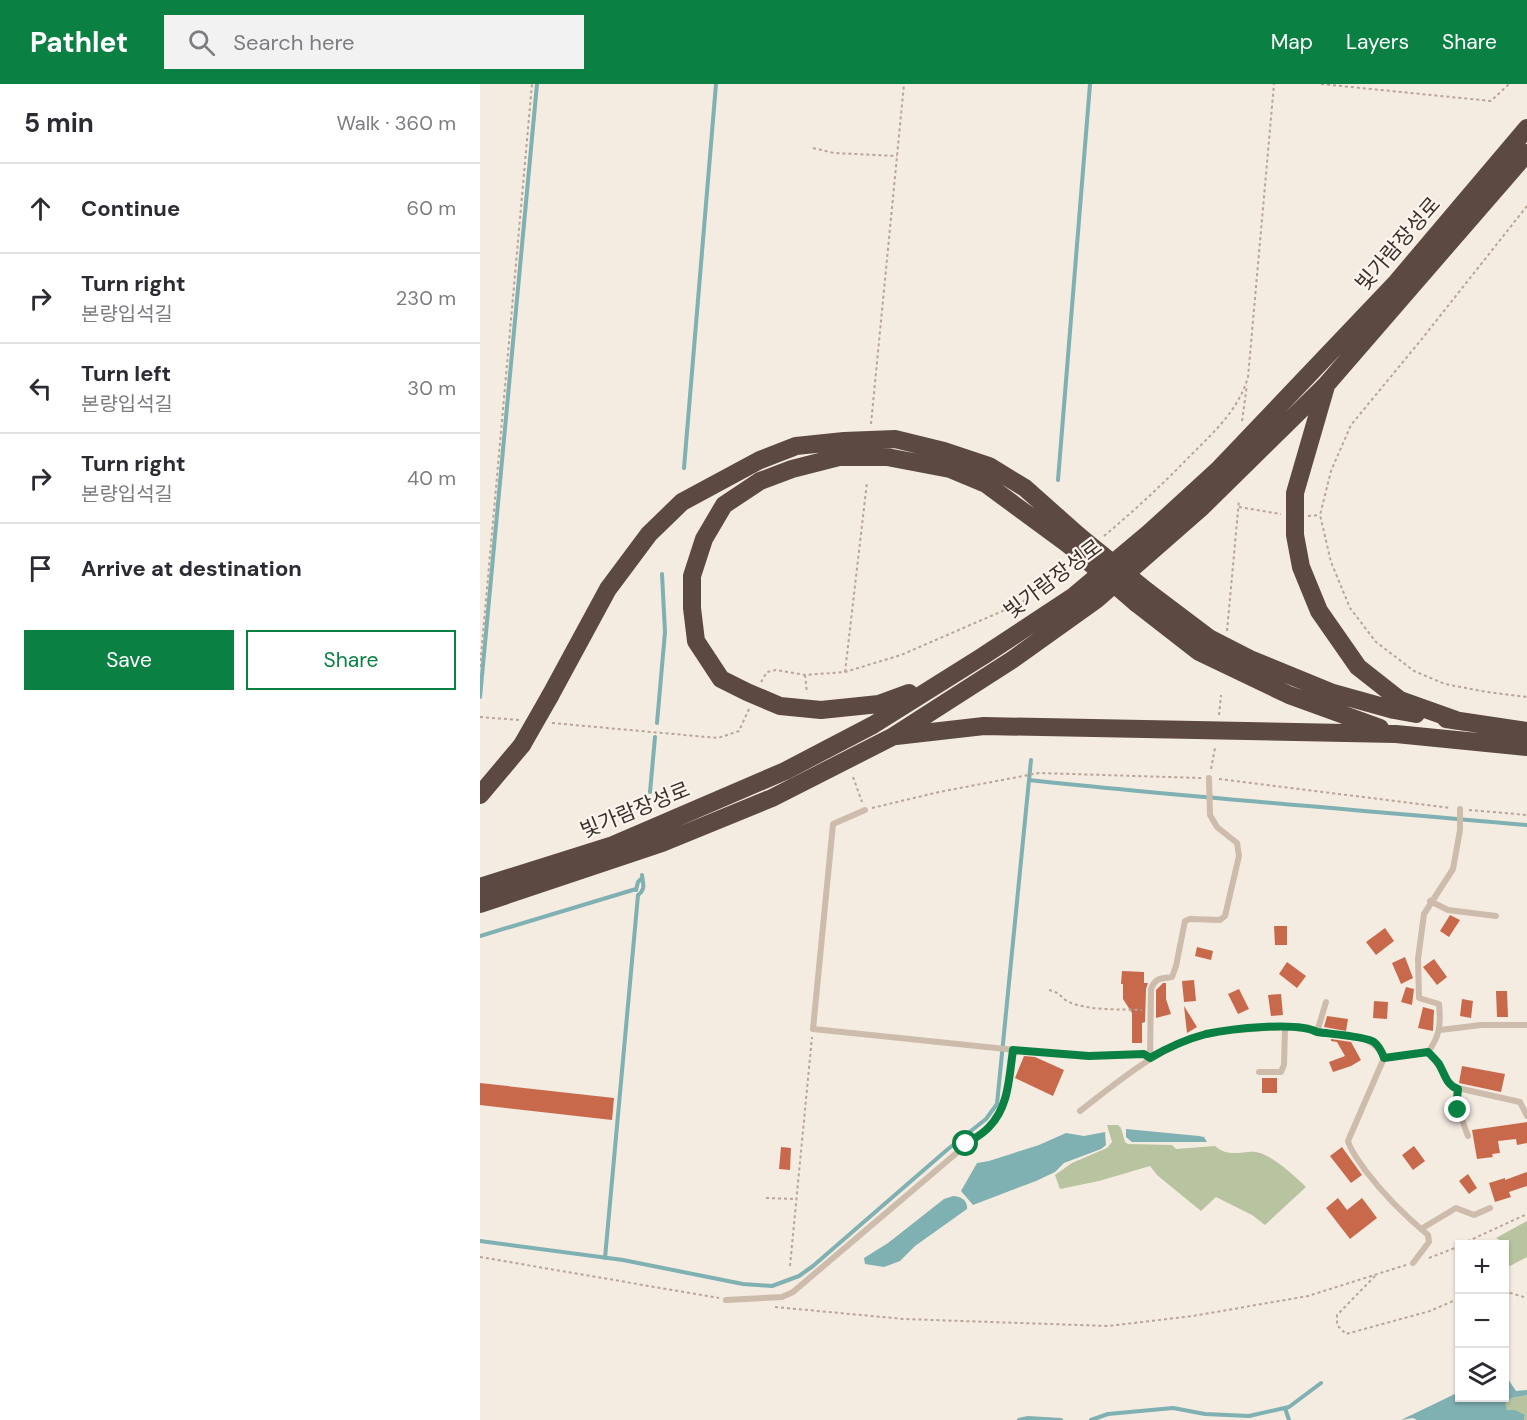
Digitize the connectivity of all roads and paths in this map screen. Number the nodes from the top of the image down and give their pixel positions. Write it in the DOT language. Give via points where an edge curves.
graph roads {
  1 [pos="532,84"];
  2 [pos="904,84"];
  3 [pos="1274,84"];
  4 [pos="1321,84"];
  5 [pos="1509,84"];
  6 [pos="1527,128"];
  7 [pos="813,148"];
  8 [pos="1527,153"];
  9 [pos="897,156"];
  10 [pos="1527,206"];
  11 [pos="1248,377"];
  12 [pos="1326,385"];
  13 [pos="871,424"];
  14 [pos="1242,425"];
  15 [pos="867,483"];
  16 [pos="1239,500"];
  17 [pos="1238,507"];
  18 [pos="1281,514"];
  19 [pos="1320,515"];
  20 [pos="1305,516"];
  21 [pos="1099,541"];
  22 [pos="1074,548"];
  23 [pos="1142,598"];
  24 [pos="1227,631"];
  25 [pos="983,656"];
  26 [pos="480,668"];
  27 [pos="845,672"];
  28 [pos="805,675"];
  29 [pos="761,682"];
  30 [pos="807,693"];
  31 [pos="1221,695"];
  32 [pos="1527,697"];
  33 [pos="750,707"];
  34 [pos="1220,715"];
  35 [pos="480,717"];
  36 [pos="1456,720"];
  37 [pos="528,721"];
  38 [pos="552,723"];
  39 [pos="1527,731"];
  40 [pos="1396,734"];
  41 [pos="892,737"];
  42 [pos="1527,747"];
  43 [pos="1215,748"];
  44 [pos="853,777"];
  45 [pos="1209,778"];
  46 [pos="480,795"];
  47 [pos="865,810"];
  48 [pos="1460,812"];
  49 [pos="1527,815"];
  50 [pos="480,887"];
  51 [pos="1430,902"];
  52 [pos="480,904"];
  53 [pos="1496,916"];
  54 [pos="1049,990"];
  55 [pos="1326,1002"];
  56 [pos="1151,1010"];
  57 [pos="1527,1025"];
  58 [pos="1285,1026"];
  59 [pos="813,1029"];
  60 [pos="1440,1030"];
  61 [pos="1317,1032"];
  62 [pos="1010,1050"];
  63 [pos="1428,1052"];
  64 [pos="1150,1058"];
  65 [pos="1384,1058"];
  66 [pos="1259,1072"];
  67 [pos="1458,1089"];
  68 [pos="1080,1111"];
  69 [pos="1527,1116"];
  70 [pos="1468,1136"];
  71 [pos="766,1198"];
  72 [pos="796,1199"];
  73 [pos="1490,1208"];
  74 [pos="1527,1214"];
  75 [pos="1421,1229"];
  76 [pos="1472,1240"];
  77 [pos="1455,1247"];
  78 [pos="480,1257"];
  79 [pos="1413,1263"];
  80 [pos="790,1266"];
  81 [pos="1377,1274"];
  82 [pos="1509,1293"];
  83 [pos="1527,1298"];
  84 [pos="726,1300"];
  85 [pos="1455,1300"];
  86 [pos="773,1307"];
  1 -- 26 [label="path"];
  2 -- 9 [label="path"];
  3 -- 11 [label="path"];
  4 -- 5 [label="path" via="1491,101"];
  6 -- 25 [label="highway, 빛가람장성로" via="1395,284 1218,470 1074,596"];
  7 -- 9 [label="path"];
  8 -- 12 [label="highway, 빛가람장성로"];
  9 -- 13 [label="path"];
  10 -- 19 [label="path" via="1351,425 1331,471"];
  11 -- 14 [label="path"];
  11 -- 21 [label="path" via="1244,393 1226,419 1151,497"];
  12 -- 36 [label="highway" via="1295,493 1295,535 1301,567 1319,611 1358,667 1400,700"];
  12 -- 41 [label="highway, 빛가람장성로" via="1201,508 1096,600"];
  15 -- 27 [label="path"];
  16 -- 17 [label="path"];
  17 -- 18 [label="path"];
  17 -- 24 [label="path"];
  19 -- 20 [label="path"];
  19 -- 32 [label="path" via="1331,562 1350,608 1376,642 1414,671 1445,684"];
  22 -- 23 [label="highway, bridge"];
  22 -- 25 [label="highway" via="986,484 950,469 887,457 840,458 760,481 724,505 704,538 692,576 696,641 722,679 780,706 821,710 879,705 920,689"];
  22 -- 27 [label="path" via="1021,603 901,655"];
  22 -- 46 [label="highway, bridge" via="1025,488 988,466 944,451 895,439 844,441 796,447 760,460 682,502 649,534 608,589 522,745"];
  23 -- 36 [label="highway" via="1250,659 1333,693 1394,710"];
  23 -- 40 [label="highway" via="1199,652 1289,695"];
  25 -- 50 [label="highway, 빛가람장성로" via="873,725 785,771 613,845"];
  27 -- 28 [label="path"];
  28 -- 29 [label="path" via="776,670 767,672"];
  28 -- 30 [label="path"];
  31 -- 34 [label="path"];
  33 -- 38 [label="path" via="739,731 718,738"];
  35 -- 37 [label="path"];
  36 -- 39 [label="highway"];
  40 -- 41 [label="highway" via="984,726"];
  40 -- 42 [label="highway"];
  41 -- 52 [label="highway, 빛가람장성로" via="772,798 673,838"];
  43 -- 45 [label="path"];
  44 -- 47 [label="path"];
  45 -- 47 [label="path" via="1039,772"];
  45 -- 48 [label="path"];
  45 -- 56 [label="lane" via="1210,815 1217,827 1237,843 1239,856 1225,916 1220,920 1185,921 1172,977 1154,982"];
  47 -- 59 [label="lane" via="833,824"];
  48 -- 49 [label="path"];
  48 -- 51 [label="lane" via="1453,868"];
  51 -- 53 [label="lane" via="1448,910"];
  51 -- 60 [label="lane" via="1424,914 1418,959 1419,998 1439,1004"];
  54 -- 56 [label="path" via="1058,992 1070,1003"];
  55 -- 61 [label="lane"];
  56 -- 64 [label="lane"];
  57 -- 60 [label="lane"];
  58 -- 61 [label="lane"];
  58 -- 64 [label="lane" via="1206,1034"];
  58 -- 66 [label="lane" via="1281,1072"];
  59 -- 62 [label="lane"];
  59 -- 72 [label="path"];
  60 -- 63 [label="lane"];
  61 -- 65 [label="lane" via="1373,1042"];
  62 -- 64 [label="lane" via="1089,1056 1144,1054"];
  62 -- 84 [label="lane" via="1006,1100 988,1128 793,1292 782,1297"];
  63 -- 65 [label="lane"];
  63 -- 67 [label="lane" via="1447,1081"];
  64 -- 68 [label="lane"];
  65 -- 75 [label="lane" via="1348,1141 1384,1194"];
  67 -- 69 [label="lane" via="1520,1102"];
  67 -- 70 [label="lane" via="1458,1110"];
  71 -- 72 [label="path"];
  72 -- 80 [label="path"];
  73 -- 75 [label="lane" via="1474,1215 1456,1208"];
  74 -- 76 [label="path"];
  75 -- 79 [label="lane" via="1429,1242"];
  77 -- 79 [label="path"];
  78 -- 84 [label="path"];
  79 -- 81 [label="path"];
  81 -- 85 [label="path" via="1337,1315 1337,1324 1346,1334 1431,1311"];
  81 -- 86 [label="path" via="1308,1296 1108,1326 904,1319"];
  82 -- 83 [label="path"];
}
